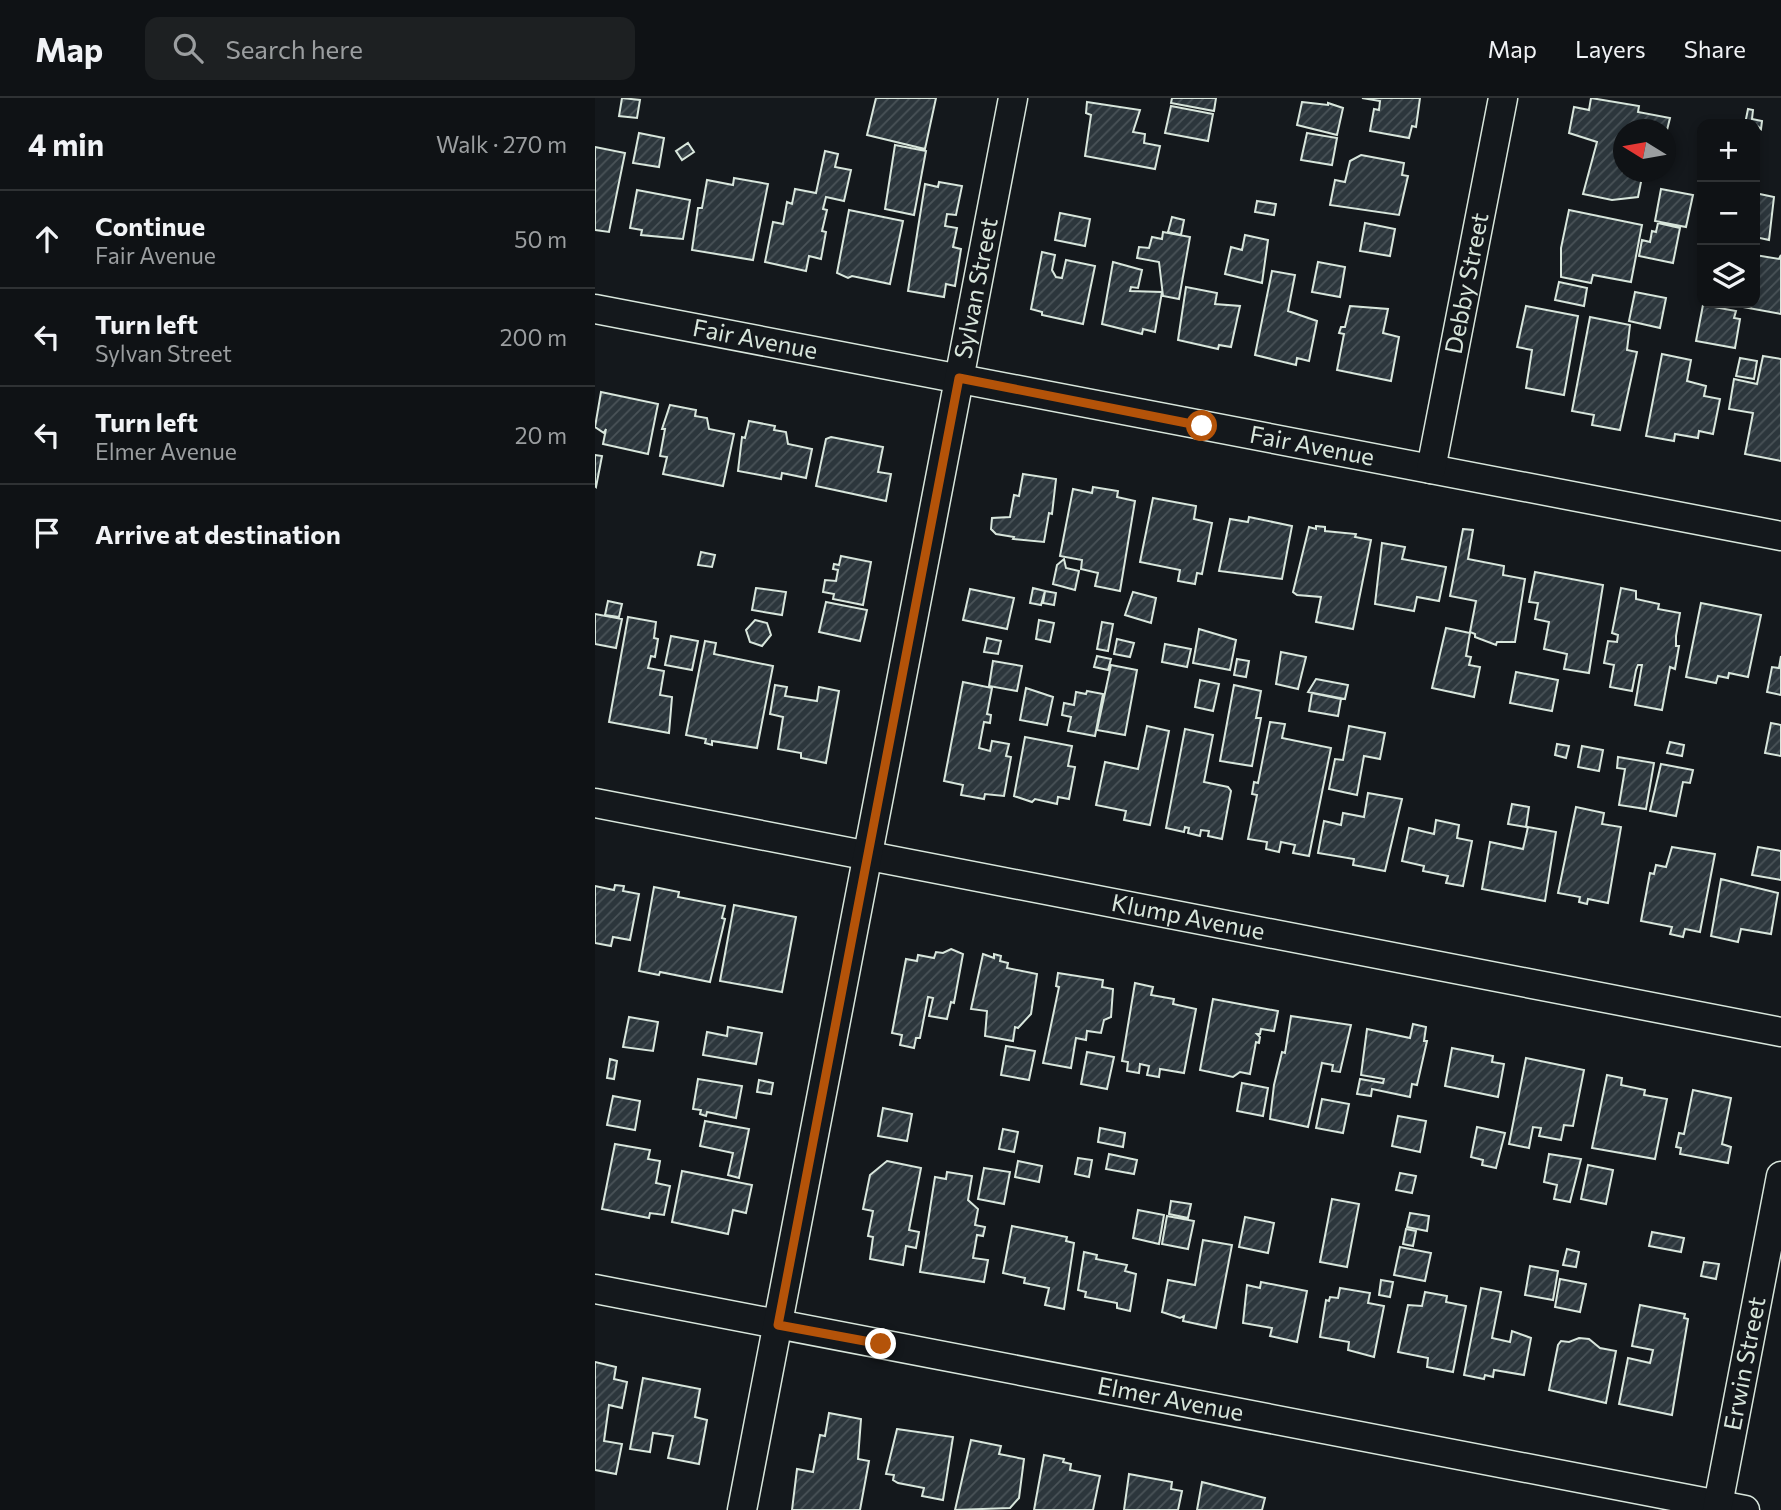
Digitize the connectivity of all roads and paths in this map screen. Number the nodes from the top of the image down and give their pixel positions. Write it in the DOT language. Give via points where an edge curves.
graph roads {
  1 [pos="1013,98"];
  2 [pos="1503,98"];
  3 [pos="595,309"];
  4 [pos="959,378"];
  5 [pos="1431,469"];
  6 [pos="1781,536"];
  7 [pos="595,803"];
  8 [pos="868,855"];
  9 [pos="1781,1032"];
  10 [pos="1781,1176"];
  11 [pos="595,1289"];
  12 [pos="778,1325"];
  13 [pos="1717,1507"];
  14 [pos="742,1510"];
  15 [pos="1745,1510"];
  1 -- 4 [label="street, Sylvan Street"];
  2 -- 5 [label="street, Debby Street"];
  3 -- 4 [label="street, Fair Avenue"];
  4 -- 5 [label="street, Fair Avenue"];
  4 -- 8 [label="street, Sylvan Street"];
  5 -- 6 [label="street, Fair Avenue"];
  7 -- 8 [label="street, Klump Avenue"];
  8 -- 9 [label="street, Klump Avenue"];
  8 -- 12 [label="street, Sylvan Street"];
  10 -- 13 [label="street, Erwin Street"];
  11 -- 12 [label="street, Elmer Avenue"];
  12 -- 13 [label="street, Elmer Avenue"];
  12 -- 14 [label="street, Sylvan Street"];
  13 -- 15 [label="street, Elmer Avenue"];
}
